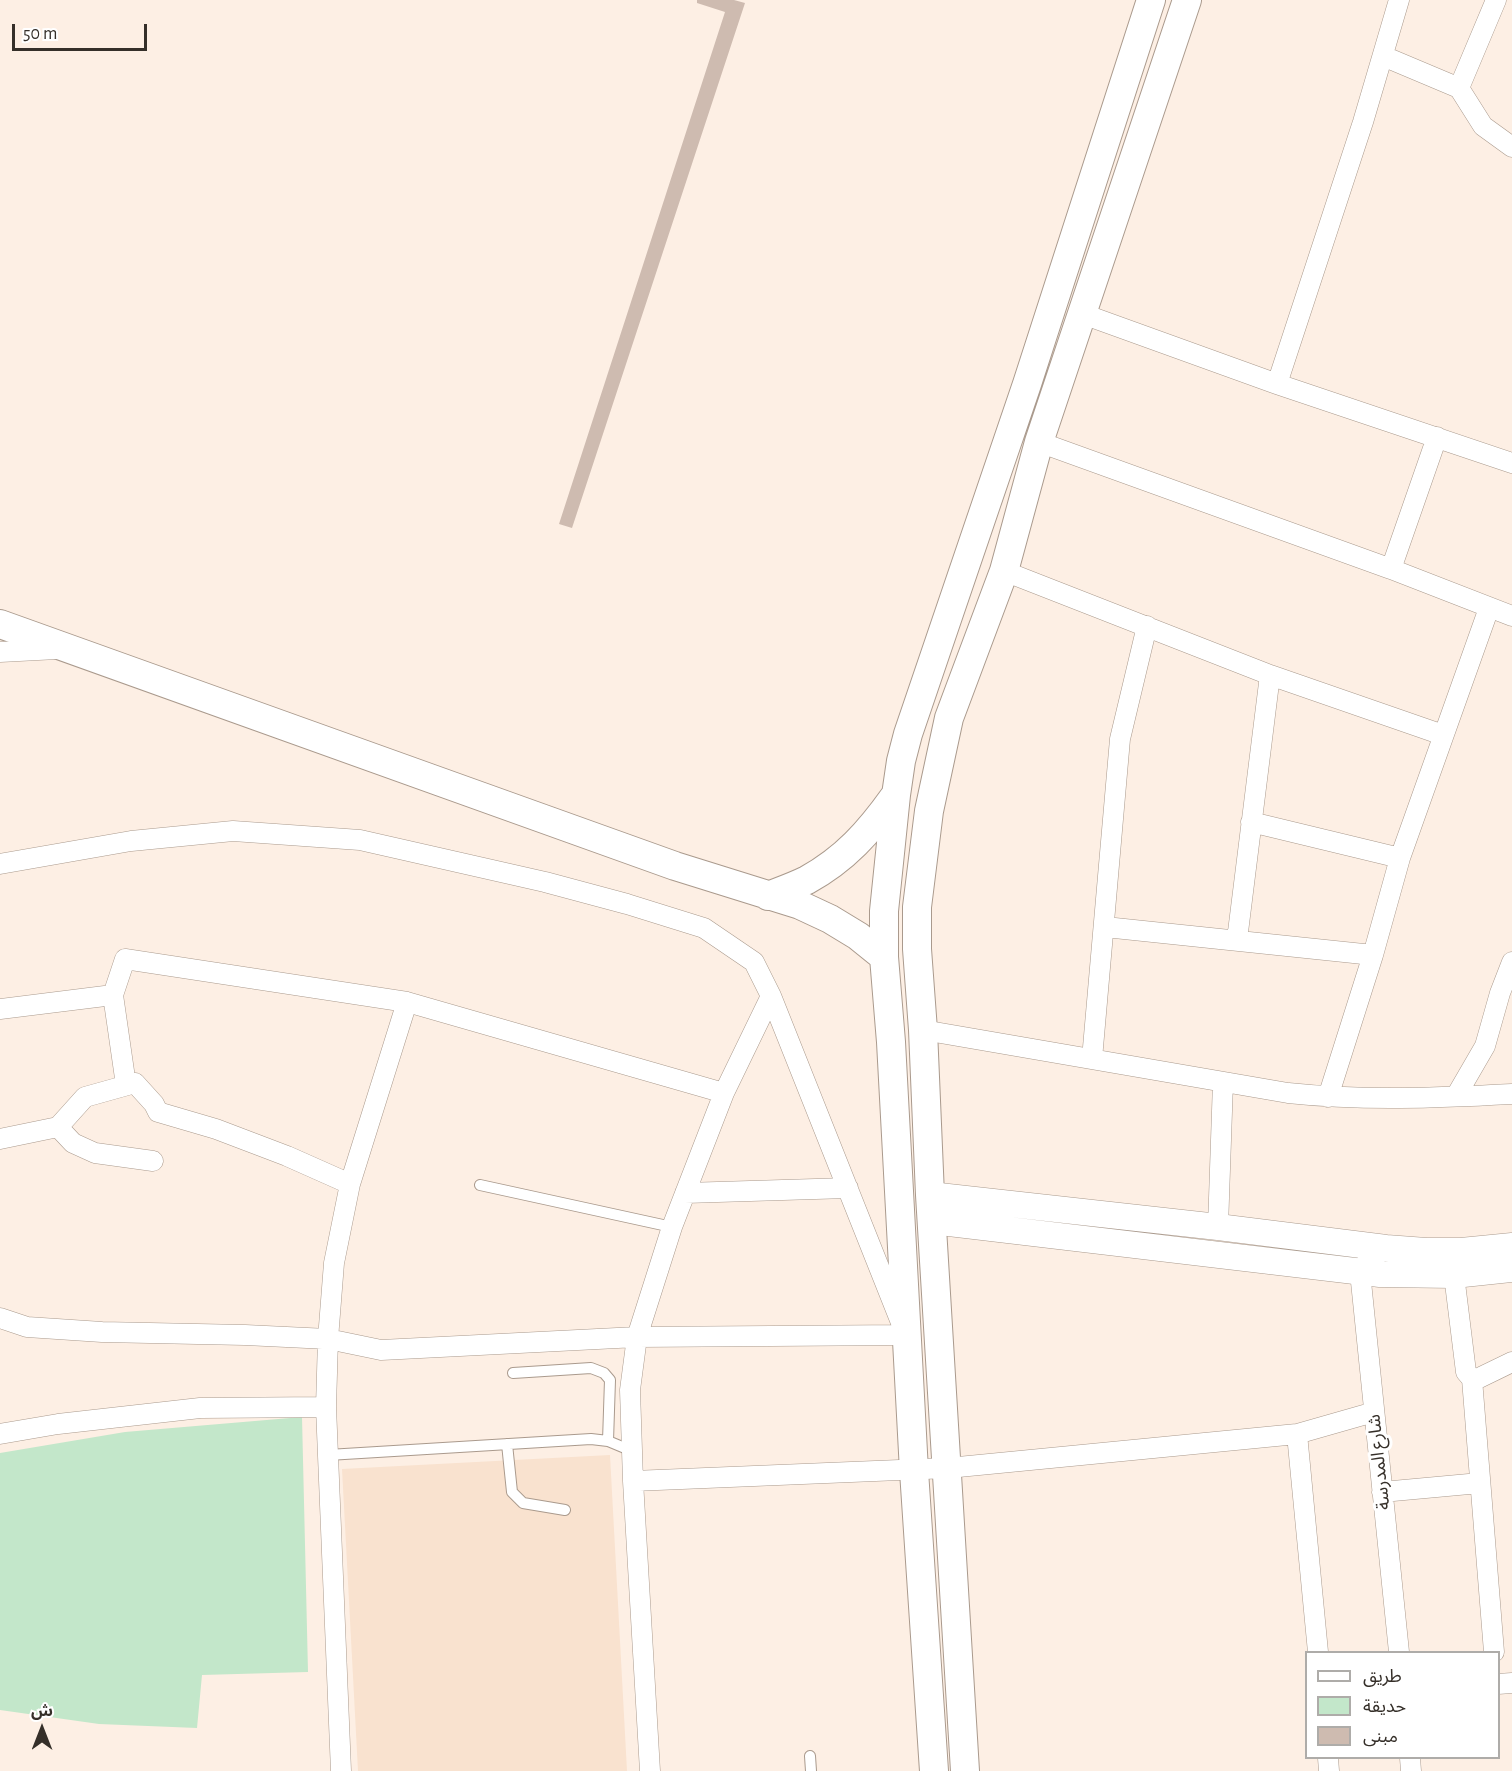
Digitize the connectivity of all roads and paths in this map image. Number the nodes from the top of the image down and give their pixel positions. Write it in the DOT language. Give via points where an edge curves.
graph roads {
  1 [pos="1151,0"];
  2 [pos="1187,0"];
  3 [pos="1399,0"];
  4 [pos="1496,0"];
  5 [pos="1383,56"];
  6 [pos="1459,88"];
  7 [pos="1512,147"];
  8 [pos="1083,315"];
  9 [pos="1277,384"];
  10 [pos="1437,437"];
  11 [pos="1039,442"];
  12 [pos="1512,463"];
  13 [pos="1391,569"];
  14 [pos="1004,571"];
  15 [pos="951,606"];
  16 [pos="1489,608"];
  17 [pos="1512,616"];
  18 [pos="986,619"];
  19 [pos="0,624"];
  20 [pos="1147,626"];
  21 [pos="65,649"];
  22 [pos="0,652"];
  23 [pos="1270,675"];
  24 [pos="1443,735"];
  25 [pos="896,795"];
  26 [pos="1251,822"];
  27 [pos="1400,858"];
  28 [pos="0,864"];
  29 [pos="768,896"];
  30 [pos="1105,927"];
  31 [pos="1237,940"];
  32 [pos="1373,956"];
  33 [pos="884,957"];
  34 [pos="1512,962"];
  35 [pos="113,995"];
  36 [pos="771,996"];
  37 [pos="406,1002"];
  38 [pos="0,1009"];
  39 [pos="923,1030"];
  40 [pos="1092,1059"];
  41 [pos="1223,1082"];
  42 [pos="126,1085"];
  43 [pos="724,1093"];
  44 [pos="1512,1094"];
  45 [pos="1456,1096"];
  46 [pos="1328,1097"];
  47 [pos="58,1127"];
  48 [pos="0,1140"];
  49 [pos="153,1161"];
  50 [pos="350,1184"];
  51 [pos="480,1185"];
  52 [pos="848,1188"];
  53 [pos="685,1193"];
  54 [pos="931,1208"];
  55 [pos="672,1227"];
  56 [pos="1218,1227"];
  57 [pos="1512,1246"];
  58 [pos="1386,1248"];
  59 [pos="1512,1269"];
  60 [pos="1360,1272"];
  61 [pos="1454,1275"];
  62 [pos="0,1318"];
  63 [pos="906,1335"];
  64 [pos="637,1337"];
  65 [pos="328,1339"];
  66 [pos="1512,1362"];
  67 [pos="513,1373"];
  68 [pos="1472,1379"];
  69 [pos="326,1407"];
  70 [pos="1374,1412"];
  71 [pos="0,1434"];
  72 [pos="1297,1434"];
  73 [pos="608,1441"];
  74 [pos="507,1444"];
  75 [pos="632,1451"];
  76 [pos="328,1455"];
  77 [pos="948,1468"];
  78 [pos="914,1471"];
  79 [pos="633,1481"];
  80 [pos="1480,1483"];
  81 [pos="1382,1492"];
  82 [pos="565,1510"];
  83 [pos="1318,1651"];
  84 [pos="1399,1651"];
  85 [pos="1494,1651"];
  86 [pos="810,1756"];
  87 [pos="341,1771"];
  88 [pos="650,1771"];
  89 [pos="811,1771"];
  90 [pos="934,1771"];
  91 [pos="965,1771"];
  1 -- 15 [label="main road"];
  2 -- 8 [label="main road"];
  3 -- 5 [label="street"];
  4 -- 6 [label="street"];
  5 -- 6 [label="street"];
  5 -- 9 [label="street"];
  6 -- 7 [label="street" via="1483,126"];
  8 -- 9 [label="street"];
  8 -- 11 [label="main road"];
  9 -- 10 [label="street"];
  10 -- 12 [label="street"];
  10 -- 13 [label="street"];
  11 -- 13 [label="street"];
  11 -- 14 [label="main road"];
  13 -- 16 [label="street"];
  14 -- 18 [label="main road"];
  14 -- 20 [label="street"];
  15 -- 18 [label="main road"];
  15 -- 25 [label="main road" via="908,734"];
  16 -- 17 [label="street"];
  16 -- 24 [label="street"];
  18 -- 39 [label="main road" via="949,718 929,811 917,907"];
  19 -- 21 [label="main road"];
  20 -- 23 [label="street"];
  20 -- 30 [label="street" via="1120,739"];
  21 -- 22 [label="street"];
  21 -- 29 [label="main road"];
  23 -- 24 [label="street"];
  23 -- 26 [label="street"];
  24 -- 27 [label="street"];
  25 -- 29 [label="main road" via="871,829 841,857 806,880"];
  25 -- 33 [label="main road" via="884,911"];
  26 -- 27 [label="street"];
  26 -- 31 [label="street"];
  27 -- 32 [label="street"];
  28 -- 36 [label="street" via="131,841 233,831 360,840 545,882 704,928 754,962"];
  29 -- 33 [label="main road" via="830,918"];
  30 -- 31 [label="street"];
  30 -- 40 [label="street"];
  31 -- 32 [label="street"];
  32 -- 46 [label="street"];
  33 -- 63 [label="main road"];
  34 -- 45 [label="street" via="1485,1046"];
  35 -- 37 [label="street" via="125,959"];
  35 -- 38 [label="street"];
  35 -- 42 [label="street"];
  36 -- 43 [label="street"];
  36 -- 52 [label="street"];
  37 -- 43 [label="street"];
  37 -- 50 [label="street"];
  39 -- 40 [label="street"];
  39 -- 54 [label="main road"];
  40 -- 41 [label="street"];
  41 -- 46 [label="street"];
  41 -- 56 [label="street"];
  42 -- 47 [label="street" via="85,1096"];
  42 -- 50 [label="street" via="135,1083 158,1112 216,1129"];
  43 -- 53 [label="street"];
  44 -- 45 [label="street"];
  45 -- 46 [label="street"];
  47 -- 48 [label="street"];
  47 -- 49 [label="street" via="73,1143 95,1153"];
  50 -- 65 [label="street" via="334,1263"];
  51 -- 55 [label="lane"];
  52 -- 53 [label="street"];
  52 -- 63 [label="street"];
  53 -- 55 [label="street"];
  54 -- 56 [label="street"];
  54 -- 60 [label="street"];
  54 -- 77 [label="main road"];
  55 -- 64 [label="street"];
  56 -- 58 [label="street"];
  57 -- 58 [label="street" via="1461,1251"];
  58 -- 60 [label="street"];
  59 -- 61 [label="street"];
  60 -- 61 [label="street"];
  60 -- 70 [label="street, شارع المدرسة"];
  61 -- 68 [label="street" via="1466,1372"];
  62 -- 65 [label="street" via="27,1327 102,1332"];
  63 -- 64 [label="street"];
  63 -- 78 [label="main road"];
  64 -- 65 [label="street" via="381,1350"];
  64 -- 75 [label="street" via="630,1390"];
  65 -- 69 [label="street"];
  66 -- 68 [label="street"];
  67 -- 73 [label="lane" via="591,1368 604,1373 610,1380"];
  68 -- 80 [label="street"];
  69 -- 71 [label="street" via="200,1408"];
  69 -- 76 [label="street"];
  70 -- 72 [label="street"];
  70 -- 81 [label="street, شارع المدرسة"];
  72 -- 77 [label="street"];
  72 -- 83 [label="street"];
  73 -- 74 [label="lane"];
  73 -- 75 [label="lane"];
  74 -- 76 [label="lane"];
  74 -- 82 [label="lane" via="512,1492 523,1503"];
  75 -- 79 [label="street"];
  76 -- 87 [label="street"];
  77 -- 78 [label="street"];
  77 -- 91 [label="main road"];
  78 -- 79 [label="street"];
  78 -- 90 [label="main road"];
  79 -- 88 [label="street"];
  80 -- 81 [label="street"];
  80 -- 85 [label="street"];
  81 -- 84 [label="street, شارع المدرسة"];
  86 -- 89 [label="lane"];
}
